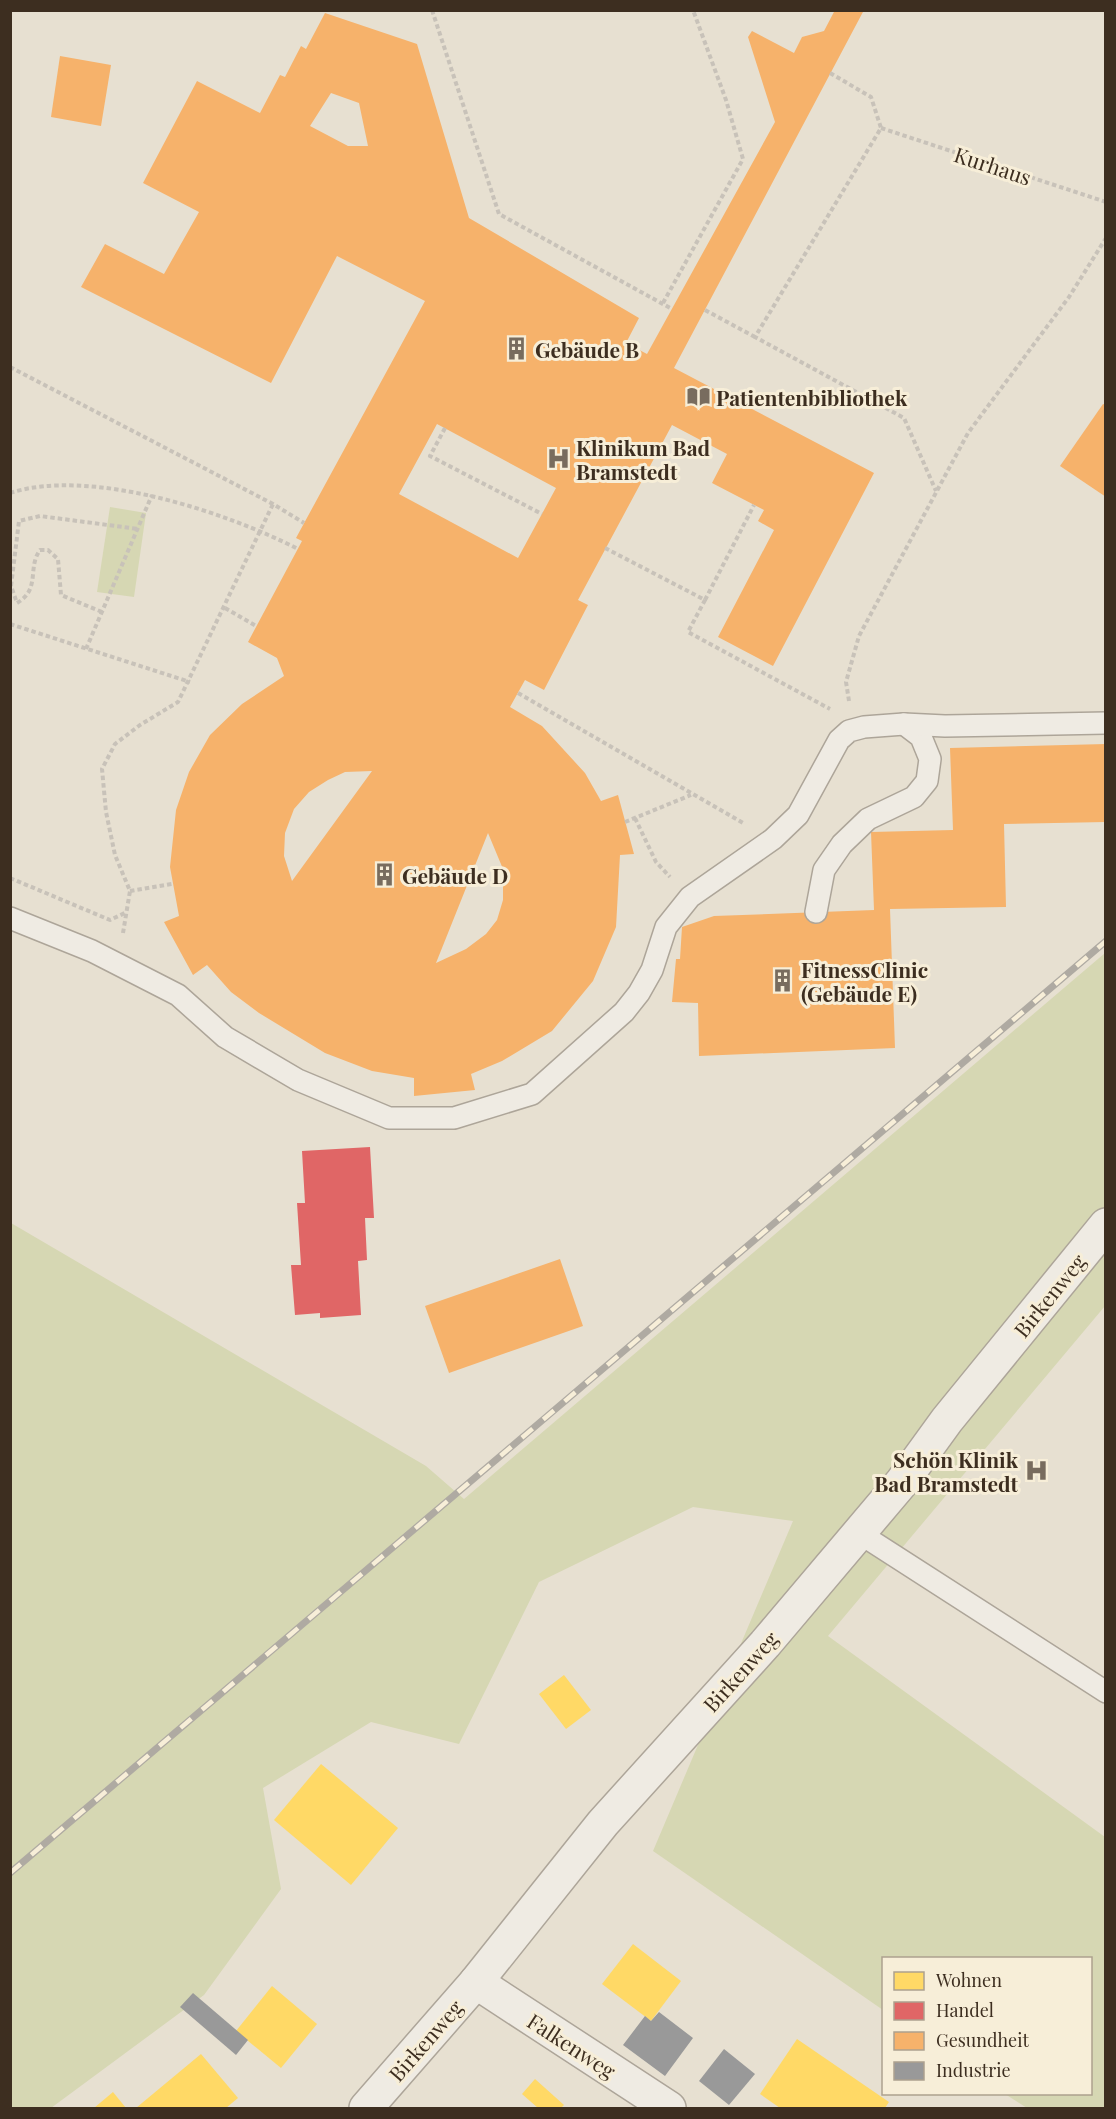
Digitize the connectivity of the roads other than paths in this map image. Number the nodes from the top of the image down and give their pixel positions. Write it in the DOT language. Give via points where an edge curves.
graph roads {
  1 [pos="1106,723"];
  2 [pos="904,724"];
  3 [pos="816,912"];
  4 [pos="10,918"];
  5 [pos="1106,1225"];
  6 [pos="859,1533"];
  7 [pos="1106,1692"];
  8 [pos="476,1982"];
  9 [pos="366,2109"];
  10 [pos="669,2109"];
  1 -- 2 [label="lane"];
  2 -- 3 [label="lane" via="921,737 926,748 930,759 927,781 914,797 868,819 842,844 824,870"];
  2 -- 4 [label="lane" via="851,726 839,740 798,815 773,839 690,897 666,927 652,970 624,1012 532,1094 454,1118 389,1118 298,1080 225,1037 178,995 92,951"];
  5 -- 6 [label="street, Birkenweg"];
  6 -- 7 [label="lane"];
  6 -- 8 [label="street, Birkenweg" via="603,1823"];
  8 -- 9 [label="street, Birkenweg"];
  8 -- 10 [label="street, Falkenweg"];
}
